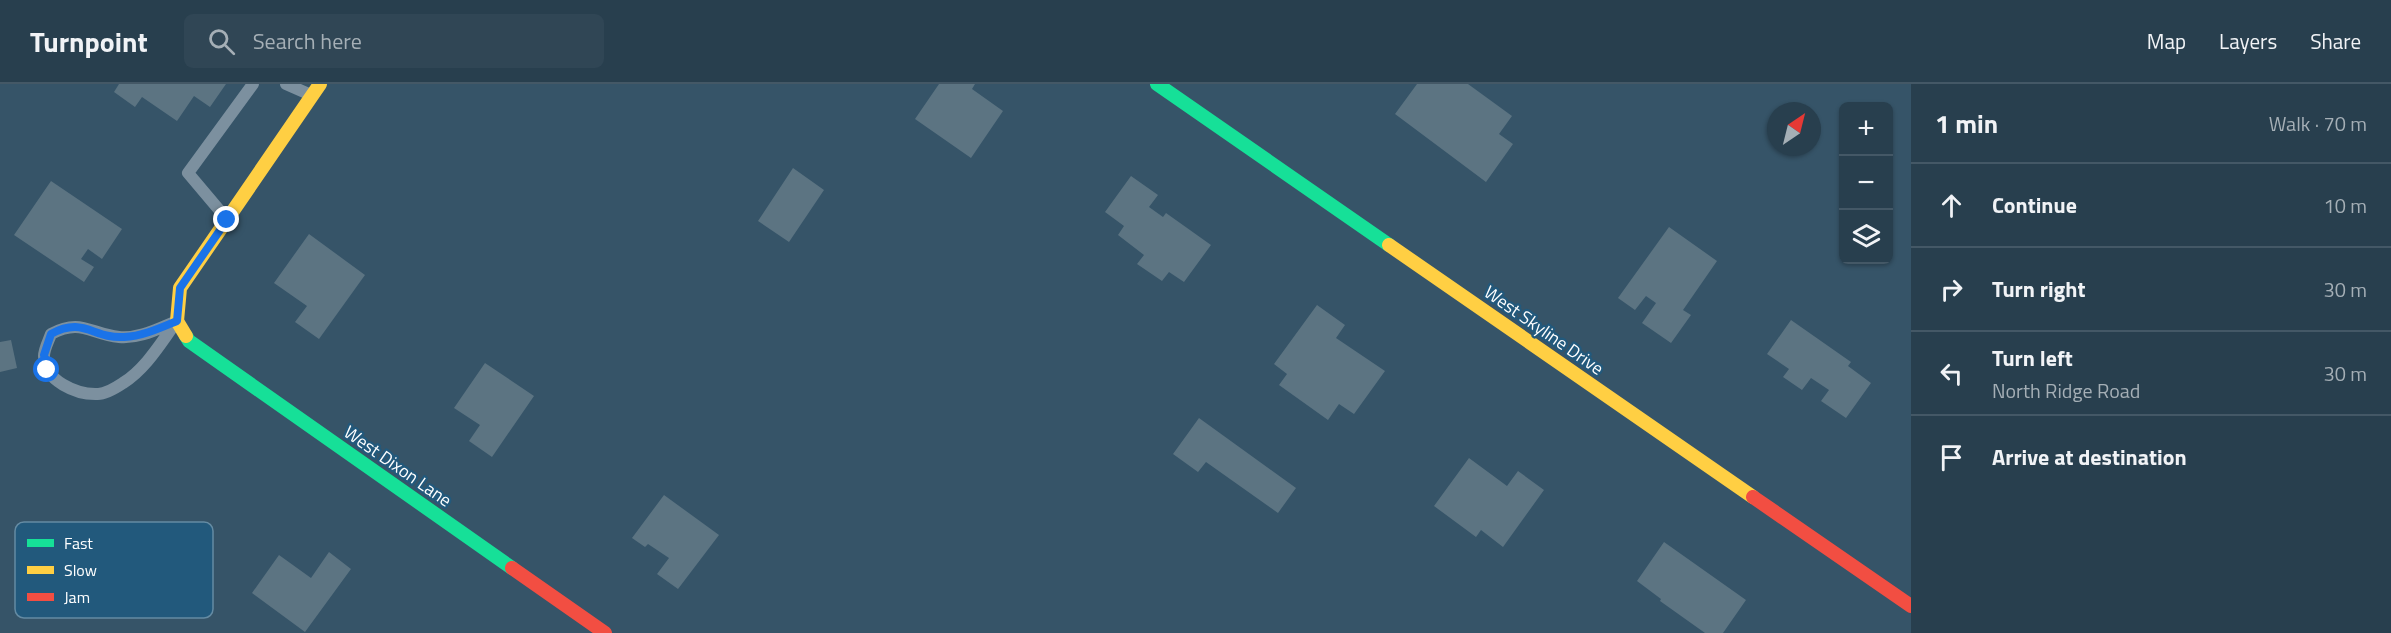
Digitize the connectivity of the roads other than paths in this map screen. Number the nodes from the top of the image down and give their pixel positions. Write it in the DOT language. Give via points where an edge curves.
graph roads {
  1 [pos="253,84"];
  2 [pos="286,84"];
  3 [pos="1157,84"];
  4 [pos="316,90"];
  5 [pos="227,220"];
  6 [pos="177,321"];
  7 [pos="1911,606"];
  8 [pos="605,633"];
  1 -- 5 [label="lane" via="188,173"];
  2 -- 4 [label="lane"];
  3 -- 7 [label="street, West Skyline Drive"];
  4 -- 5 [label="street"];
  5 -- 6 [label="street" via="180,288"];
  6 -- 6 [label="lane" via="143,366 101,395 77,392 47,370 44,355 51,334 65,326 121,338 144,335"];
  6 -- 8 [label="street, West Dixon Lane" via="189,341"];
}
